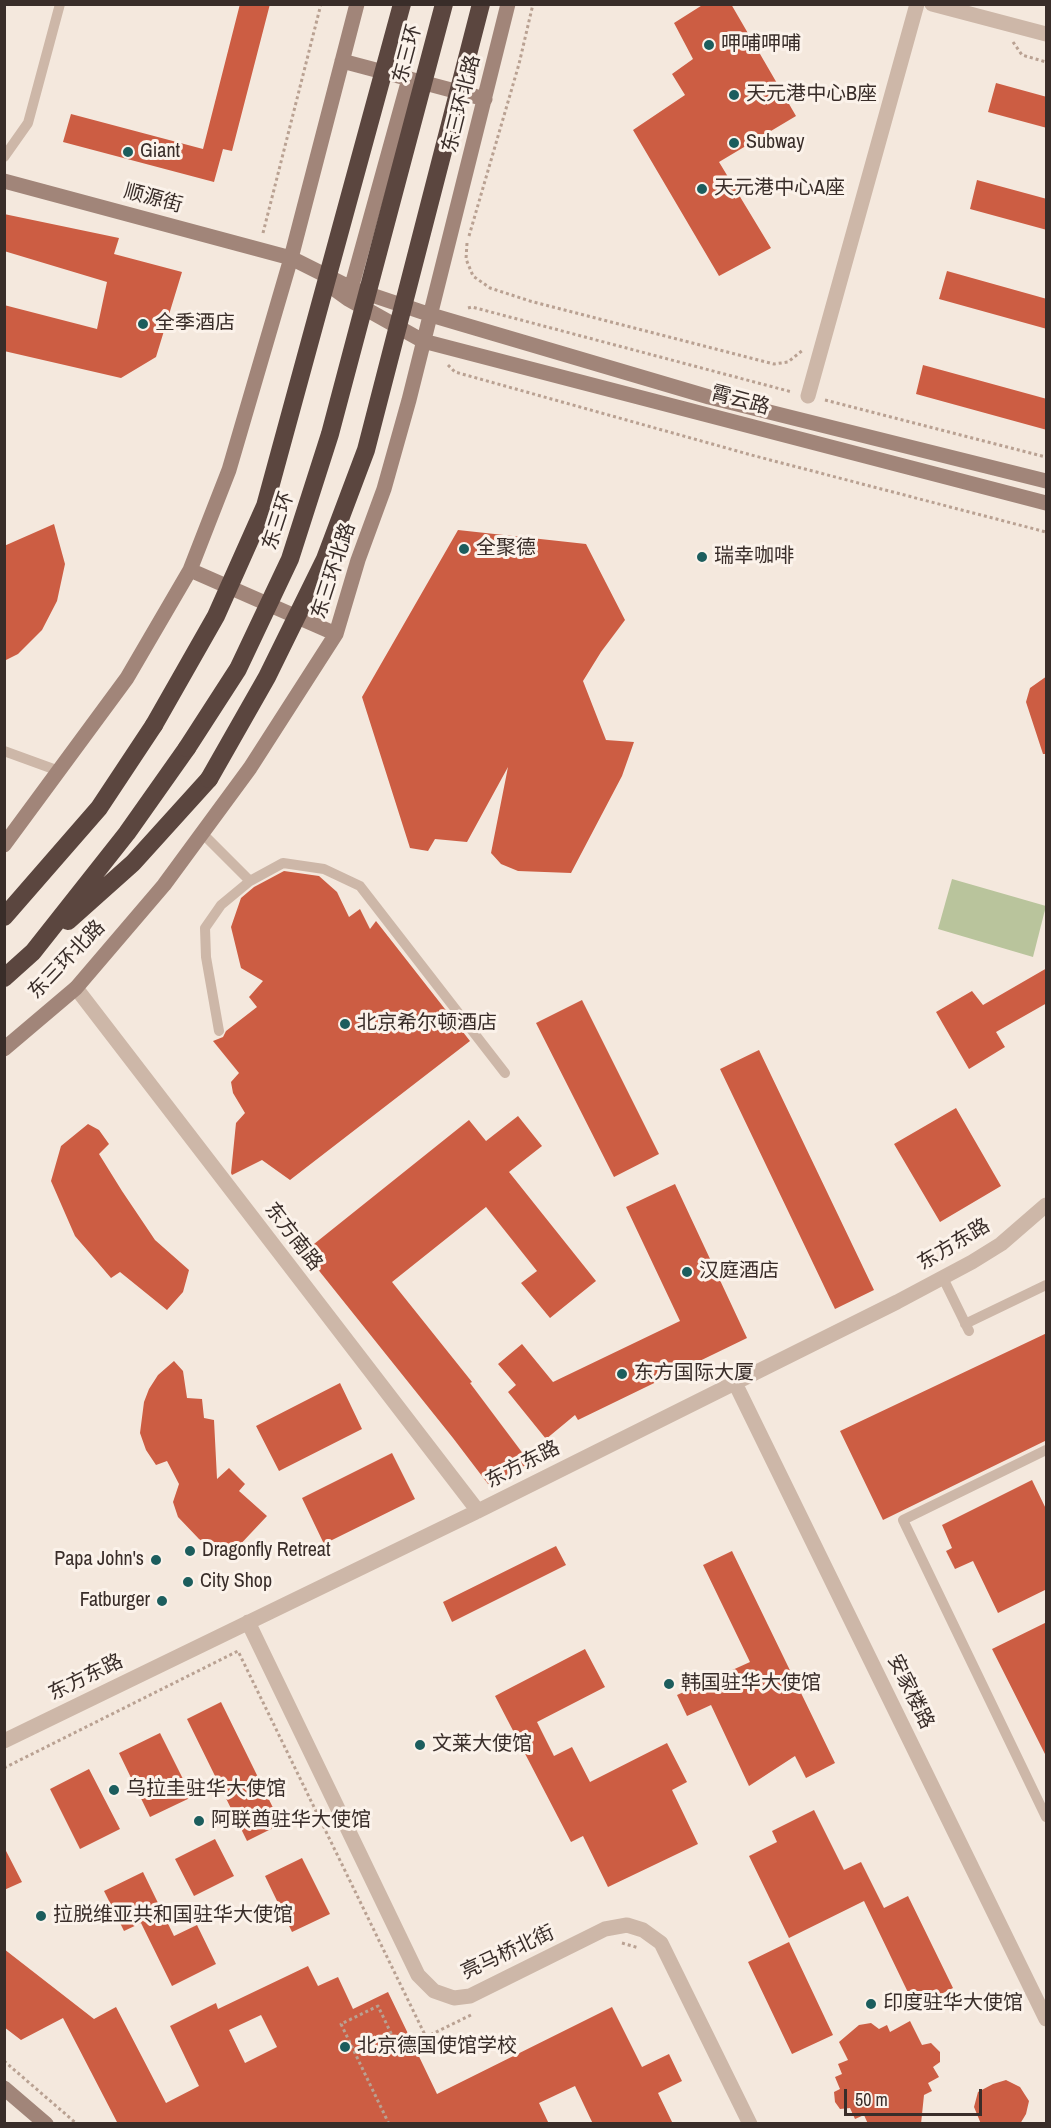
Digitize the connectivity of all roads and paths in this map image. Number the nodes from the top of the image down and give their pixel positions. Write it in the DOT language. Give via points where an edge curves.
graph roads {
  1 [pos="60,4"];
  2 [pos="321,4"];
  3 [pos="357,4"];
  4 [pos="402,4"];
  5 [pos="444,4"];
  6 [pos="481,4"];
  7 [pos="508,4"];
  8 [pos="533,4"];
  9 [pos="917,4"];
  10 [pos="932,5"];
  11 [pos="1000,22"];
  12 [pos="1047,34"];
  13 [pos="342,61"];
  14 [pos="1047,62"];
  15 [pos="409,79"];
  16 [pos="485,99"];
  17 [pos="4,157"];
  18 [pos="4,180"];
  19 [pos="259,249"];
  20 [pos="291,258"];
  21 [pos="350,294"];
  22 [pos="463,309"];
  23 [pos="431,315"];
  24 [pos="423,341"];
  25 [pos="806,346"];
  26 [pos="446,364"];
  27 [pos="808,396"];
  28 [pos="1047,457"];
  29 [pos="1047,481"];
  30 [pos="1047,503"];
  31 [pos="1047,532"];
  32 [pos="190,570"];
  33 [pos="336,634"];
  34 [pos="4,751"];
  35 [pos="59,771"];
  36 [pos="202,833"];
  37 [pos="4,845"];
  38 [pos="250,881"];
  39 [pos="4,917"];
  40 [pos="33,952"];
  41 [pos="4,978"];
  42 [pos="76,988"];
  43 [pos="219,1031"];
  44 [pos="4,1049"];
  45 [pos="504,1072"];
  46 [pos="1047,1205"];
  47 [pos="943,1278"];
  48 [pos="1047,1285"];
  49 [pos="735,1383"];
  50 [pos="1047,1450"];
  51 [pos="478,1511"];
  52 [pos="248,1622"];
  53 [pos="4,1741"];
  54 [pos="1047,1817"];
  55 [pos="1047,2019"];
  56 [pos="398,2048"];
  57 [pos="4,2061"];
  58 [pos="4,2088"];
  59 [pos="46,2124"];
  60 [pos="76,2124"];
  61 [pos="389,2124"];
  62 [pos="750,2124"];
  1 -- 17 [label="lane" via="28,123"];
  2 -- 19 [label="path"];
  3 -- 13 [label="street"];
  4 -- 39 [label="highway, 东三环, bridge" via="265,506 216,616 154,725 99,807"];
  5 -- 40 [label="highway, 东三环, bridge" via="330,434 290,559 238,669 187,748 127,833"];
  6 -- 40 [label="highway, bridge" via="366,450 325,559 267,677 209,779 133,863"];
  7 -- 16 [label="street, 东三环北路"];
  8 -- 25 [label="path" via="467,244 466,259 473,276 490,288 530,301 774,364 788,362"];
  9 -- 27 [label="street"];
  10 -- 11 [label="street"];
  11 -- 12 [label="street"];
  11 -- 14 [label="path" via="1022,56"];
  13 -- 15 [label="street"];
  13 -- 20 [label="street"];
  15 -- 16 [label="street"];
  15 -- 21 [label="street"];
  16 -- 23 [label="street, 东三环北路"];
  18 -- 19 [label="street, 顺源街"];
  19 -- 20 [label="street, 顺源街"];
  20 -- 21 [label="street"];
  20 -- 32 [label="street" via="229,470"];
  21 -- 23 [label="street, 霄云路"];
  21 -- 24 [label="street, 霄云路"];
  22 -- 27 [label="path" via="471,307"];
  23 -- 24 [label="street, 东三环北路"];
  23 -- 29 [label="street, 霄云路" via="709,397"];
  24 -- 30 [label="street, 霄云路"];
  24 -- 33 [label="street, 东三环北路" via="384,489"];
  26 -- 31 [label="path" via="455,372 755,456"];
  27 -- 28 [label="path"];
  32 -- 33 [label="street"];
  32 -- 35 [label="street" via="126,678"];
  33 -- 36 [label="street, 东三环北路" via="250,768"];
  34 -- 35 [label="lane"];
  35 -- 37 [label="street"];
  36 -- 38 [label="lane"];
  36 -- 42 [label="street, 东三环北路" via="164,885"];
  38 -- 43 [label="lane" via="221,905 204,928"];
  38 -- 45 [label="lane" via="283,863 324,869 360,886"];
  40 -- 41 [label="highway, 东三环"];
  42 -- 44 [label="street, 东三环北路"];
  42 -- 51 [label="street, 东方南路"];
  46 -- 47 [label="street, 东方东路" via="1001,1244"];
  47 -- 48 [label="lane" via="967,1328"];
  47 -- 49 [label="street, 东方东路"];
  49 -- 51 [label="street, 东方东路"];
  49 -- 55 [label="street, 安家楼路"];
  50 -- 54 [label="lane" via="903,1520"];
  51 -- 52 [label="street, 东方东路"];
  52 -- 53 [label="street, 东方东路"];
  52 -- 62 [label="street, 亮马桥北街" via="418,1975 434,1992 454,1998 470,1996 605,1929 627,1925 643,1930 661,1944"];
  56 -- 61 [label="path" via="378,2006 341,2024"];
  57 -- 60 [label="path"];
  58 -- 59 [label="street"];
}
